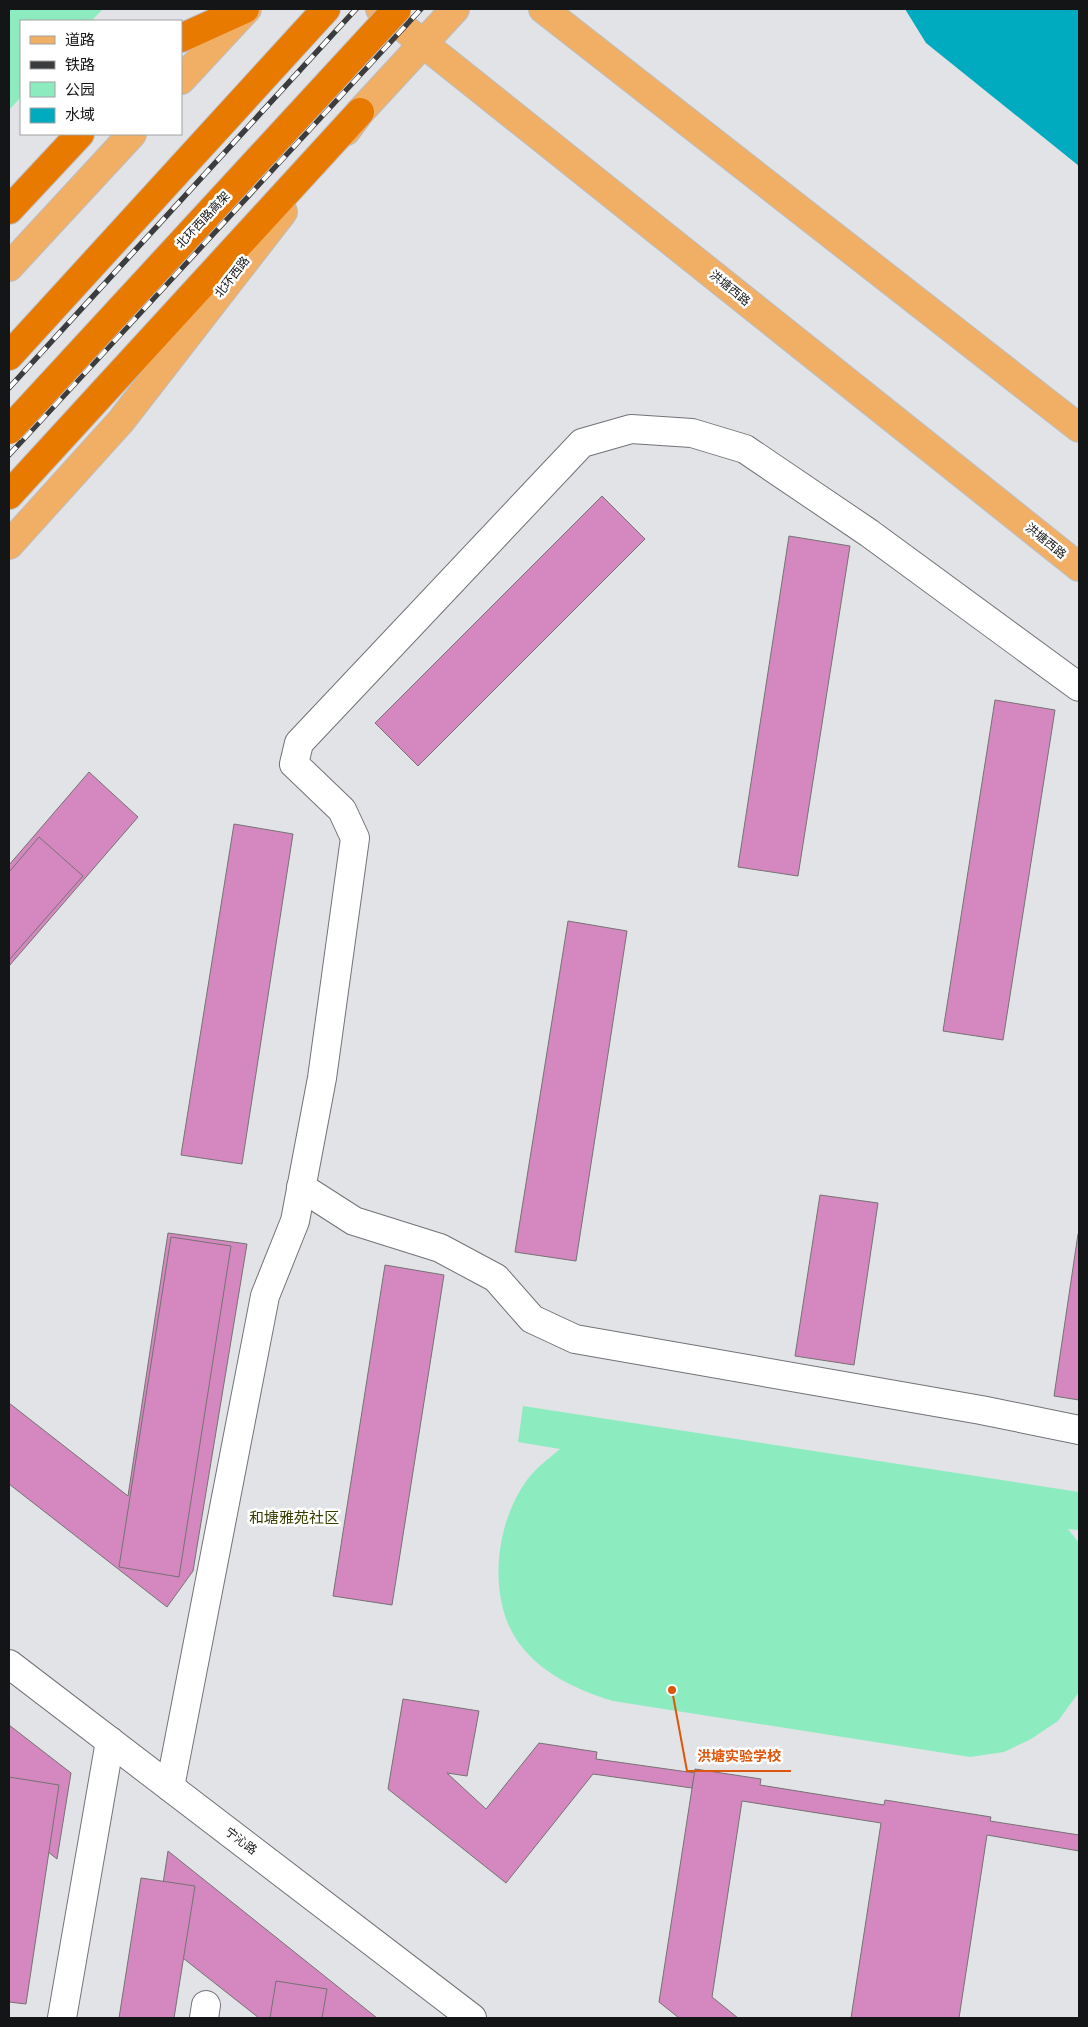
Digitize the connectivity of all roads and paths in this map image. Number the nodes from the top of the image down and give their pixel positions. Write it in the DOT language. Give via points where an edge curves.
graph roads {
  1 [pos="246,9"];
  2 [pos="326,9"];
  3 [pos="380,9"];
  4 [pos="397,9"];
  5 [pos="455,9"];
  6 [pos="542,9"];
  7 [pos="182,38"];
  8 [pos="424,42"];
  9 [pos="182,79"];
  10 [pos="360,112"];
  11 [pos="79,135"];
  12 [pos="131,135"];
  13 [pos="9,210"];
  14 [pos="9,267"];
  15 [pos="9,356"];
  16 [pos="1079,428"];
  17 [pos="9,430"];
  18 [pos="9,495"];
  19 [pos="9,545"];
  20 [pos="1079,568"];
  21 [pos="1079,687"];
  22 [pos="302,1187"];
  23 [pos="1079,1430"];
  24 [pos="9,1664"];
  25 [pos="110,1741"];
  26 [pos="170,1787"];
  27 [pos="62,2018"];
  28 [pos="472,2018"];
  1 -- 7 [label="highway"];
  1 -- 9 [label="main road"];
  2 -- 15 [label="highway"];
  3 -- 8 [label="main road, 洪塘西路"];
  4 -- 17 [label="highway, 北环西路高架, bridge"];
  5 -- 8 [label="main road, 北环西路"];
  6 -- 16 [label="main road"];
  8 -- 10 [label="main road, 北环西路"];
  8 -- 20 [label="main road, 洪塘西路"];
  10 -- 18 [label="highway"];
  10 -- 19 [label="main road, 北环西路" via="121,421"];
  11 -- 13 [label="highway"];
  12 -- 14 [label="main road"];
  21 -- 22 [label="street" via="869,533 746,450 692,433 631,429 582,443 299,743 294,764 342,810 355,838 322,1078"];
  22 -- 23 [label="street" via="354,1221 440,1248 496,1278 532,1319 575,1339"];
  22 -- 26 [label="street" via="296,1221 265,1296"];
  24 -- 25 [label="street, 宁沁路"];
  25 -- 26 [label="street, 宁沁路"];
  25 -- 27 [label="street"];
  26 -- 28 [label="street, 宁沁路"];
}
